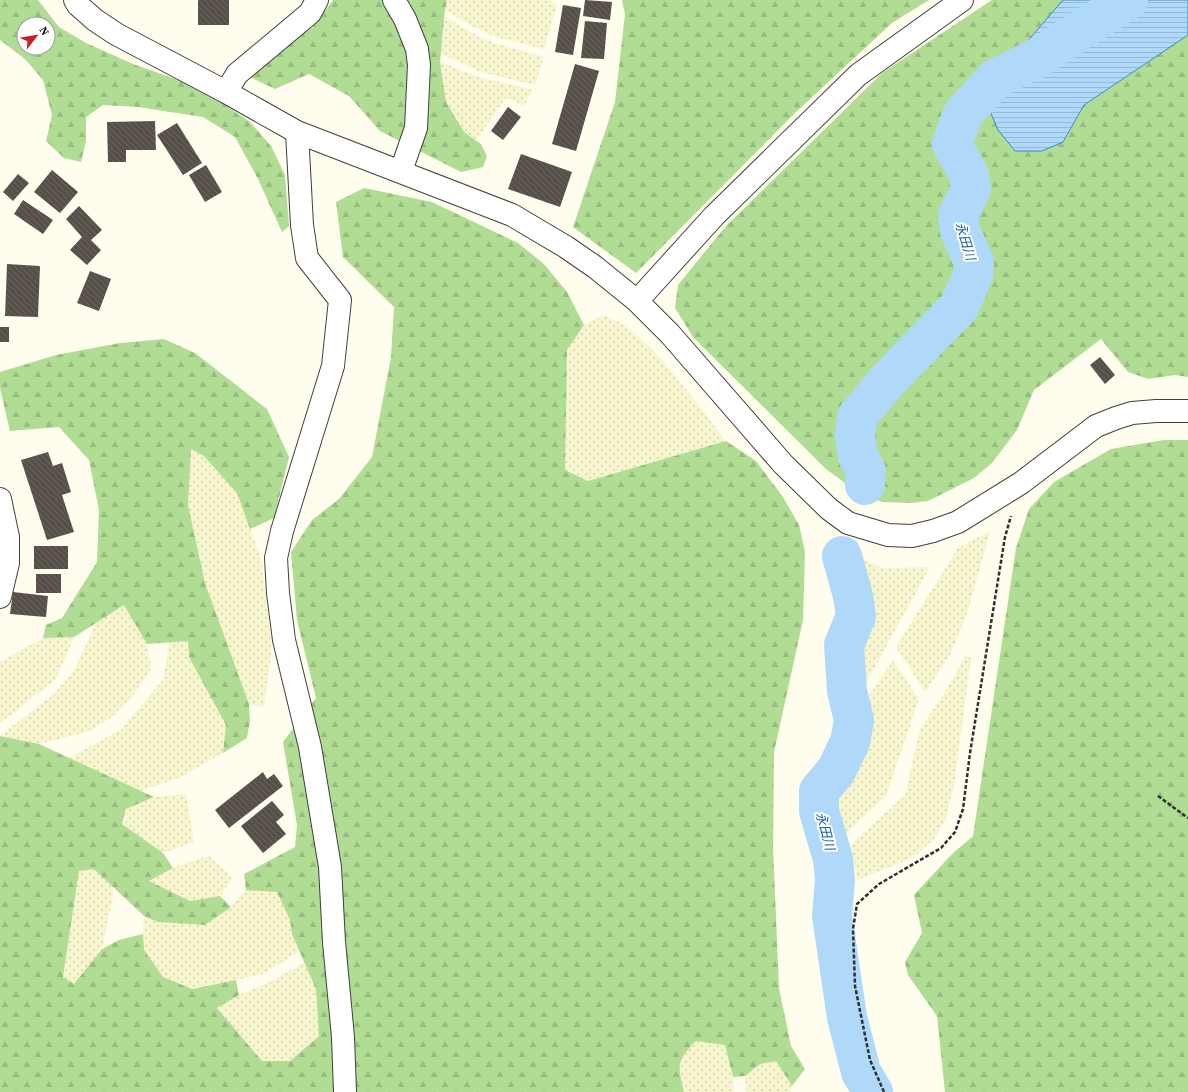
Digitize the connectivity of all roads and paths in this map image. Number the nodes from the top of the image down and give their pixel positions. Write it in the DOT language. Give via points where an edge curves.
graph roads {
  1 [pos="75,0"];
  2 [pos="317,0"];
  3 [pos="394,0"];
  4 [pos="962,0"];
  5 [pos="226,92"];
  6 [pos="297,132"];
  7 [pos="401,172"];
  8 [pos="637,301"];
  9 [pos="1188,411"];
  10 [pos="1021,483"];
  11 [pos="0,499"];
  12 [pos="0,597"];
  13 [pos="1158,796"];
  14 [pos="1188,818"];
  15 [pos="345,1092"];
  16 [pos="884,1092"];
  1 -- 5 [label="street" via="116,34"];
  2 -- 5 [label="street" via="310,13 237,74"];
  3 -- 7 [label="street" via="417,49 419,65 416,128"];
  4 -- 8 [label="street" via="858,75 714,216"];
  5 -- 6 [label="street"];
  6 -- 7 [label="street"];
  6 -- 15 [label="street" via="302,225 307,258 340,300 332,366 276,558 284,640 310,747 330,867"];
  7 -- 8 [label="street" via="512,216 596,267"];
  8 -- 10 [label="street" via="670,334 783,464 829,509 848,523 888,535 912,536 958,522"];
  9 -- 10 [label="street" via="1132,413 1096,426"];
  10 -- 16 [label="path" via="1005,537 963,808 955,832 941,848 879,884 857,904 853,929 855,986 870,1060"];
  11 -- 12 [label="street" via="8,537 8,563"];
  13 -- 14 [label="path"];
}
